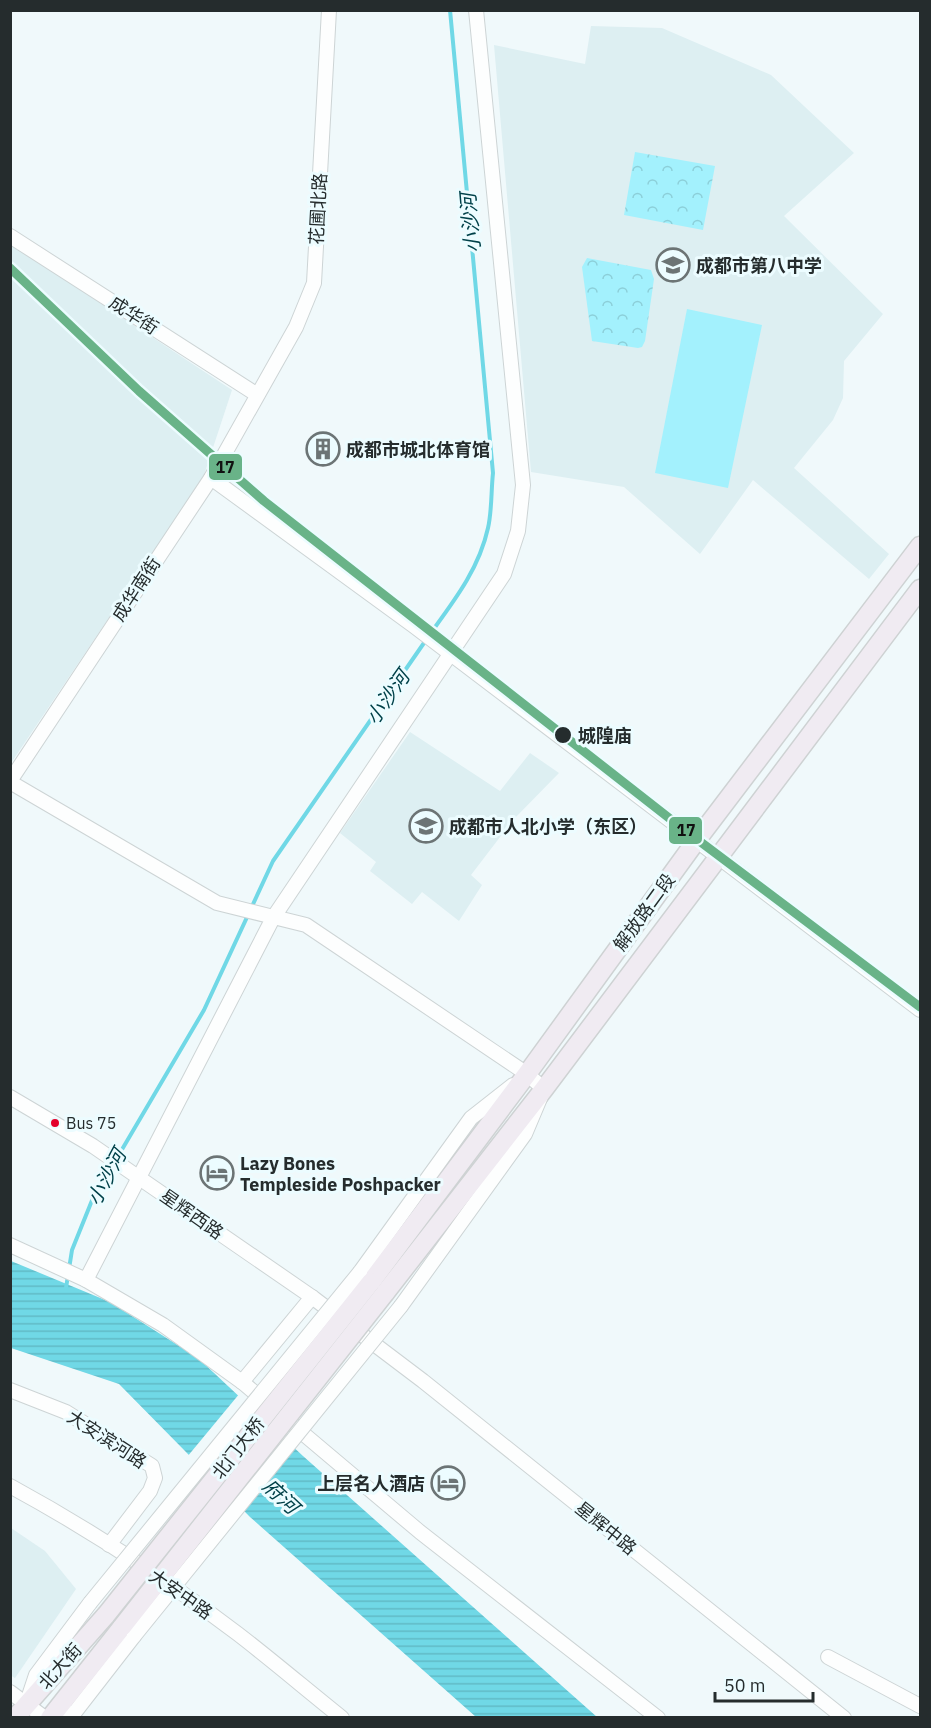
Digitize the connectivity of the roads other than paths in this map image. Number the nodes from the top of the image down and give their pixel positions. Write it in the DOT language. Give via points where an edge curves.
graph roads {
  1 [pos="329,10"];
  2 [pos="476,10"];
  3 [pos="10,236"];
  4 [pos="256,394"];
  5 [pos="211,478"];
  6 [pos="921,546"];
  7 [pos="921,589"];
  8 [pos="446,650"];
  9 [pos="10,782"];
  10 [pos="696,841"];
  11 [pos="718,856"];
  12 [pos="268,917"];
  13 [pos="921,1010"];
  14 [pos="527,1074"];
  15 [pos="544,1089"];
  16 [pos="10,1097"];
  17 [pos="134,1174"];
  18 [pos="10,1245"];
  19 [pos="82,1278"];
  20 [pos="372,1282"];
  21 [pos="312,1298"];
  22 [pos="367,1339"];
  23 [pos="242,1382"];
  24 [pos="10,1390"];
  25 [pos="10,1486"];
  26 [pos="109,1545"];
  27 [pos="106,1615"];
  28 [pos="128,1632"];
  29 [pos="828,1657"];
  30 [pos="10,1692"];
  31 [pos="921,1706"];
  32 [pos="21,1711"];
  33 [pos="45,1718"];
  34 [pos="50,1718"];
  35 [pos="56,1718"];
  36 [pos="342,1718"];
  37 [pos="658,1718"];
  38 [pos="844,1718"];
  1 -- 4 [label="street, 花圃北路" via="314,283 296,327"];
  2 -- 8 [label="street" via="523,485 518,531 504,574"];
  3 -- 4 [label="street, 成华街"];
  4 -- 5 [label="street, 成华南街"];
  5 -- 8 [label="street"];
  5 -- 9 [label="street, 成华南街"];
  6 -- 10 [label="main road, 解放路二段"];
  7 -- 11 [label="main road, 解放路二段"];
  8 -- 10 [label="street"];
  8 -- 12 [label="street"];
  9 -- 12 [label="street" via="217,903"];
  10 -- 11 [label="street"];
  10 -- 14 [label="main road, 解放路二段"];
  11 -- 13 [label="street"];
  11 -- 15 [label="main road, 解放路二段"];
  12 -- 14 [label="street" via="306,925"];
  12 -- 17 [label="street"];
  14 -- 15 [label="street"];
  14 -- 20 [label="main road, 解放路二段"];
  15 -- 20 [label="main road, 解放路二段"];
  15 -- 28 [label="street, bridge" via="525,1134 401,1306"];
  16 -- 17 [label="street, 星辉西路"];
  17 -- 19 [label="street"];
  17 -- 21 [label="street, 星辉西路"];
  18 -- 19 [label="street"];
  19 -- 23 [label="street" via="163,1325"];
  20 -- 27 [label="main road, 北门大桥, bridge"];
  20 -- 28 [label="main road, 北门大桥, bridge"];
  20 -- 32 [label="street, bridge" via="90,1603 36,1676"];
  21 -- 22 [label="street, 星辉西路"];
  21 -- 23 [label="street"];
  22 -- 38 [label="street, 星辉中路"];
  23 -- 37 [label="street" via="420,1532"];
  24 -- 26 [label="street, 大安滨河路" via="66,1412 152,1466 155,1478 150,1491"];
  25 -- 26 [label="street, 大安中路"];
  26 -- 36 [label="street, 大安中路" via="238,1634"];
  27 -- 32 [label="main road, 北大街"];
  28 -- 34 [label="main road, 北大街"];
  28 -- 35 [label="street" via="75,1712"];
  29 -- 31 [label="street"];
  30 -- 32 [label="street"];
  32 -- 33 [label="street"];
}
